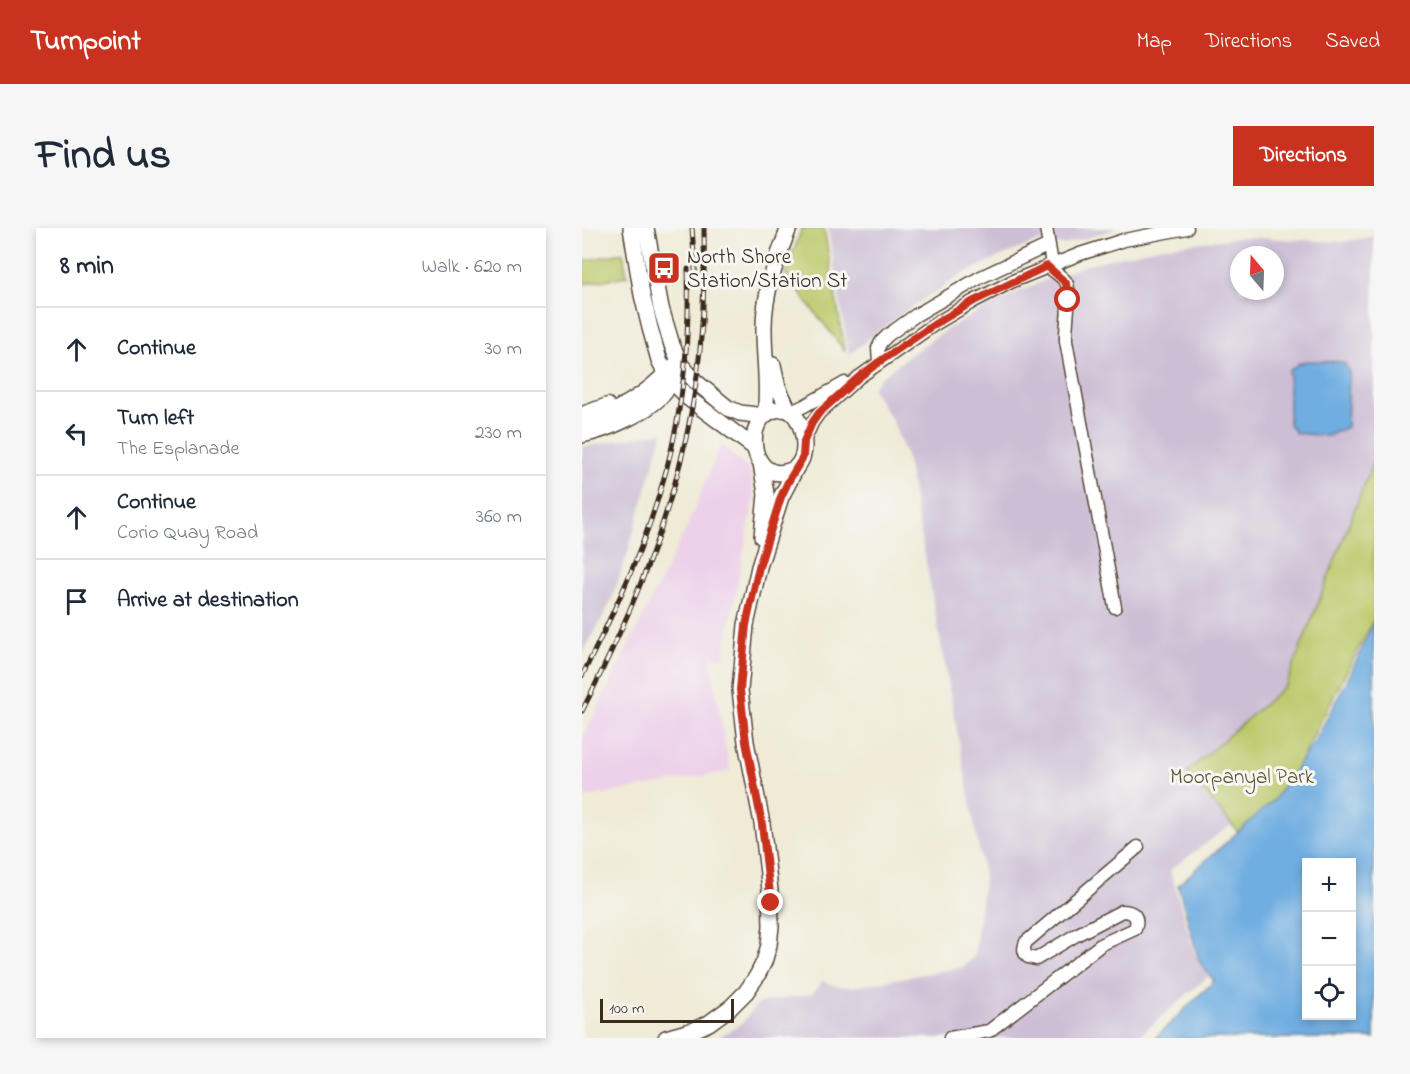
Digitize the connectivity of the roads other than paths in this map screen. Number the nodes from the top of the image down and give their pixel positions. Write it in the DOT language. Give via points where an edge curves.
graph roads {
  1 [pos="631,228"];
  2 [pos="646,228"];
  3 [pos="789,228"];
  4 [pos="797,228"];
  5 [pos="1046,228"];
  6 [pos="1187,228"];
  7 [pos="1156,231"];
  8 [pos="1049,245"];
  9 [pos="1049,265"];
  10 [pos="678,360"];
  11 [pos="879,362"];
  12 [pos="669,377"];
  13 [pos="859,377"];
  14 [pos="608,404"];
  15 [pos="790,411"];
  16 [pos="582,413"];
  17 [pos="765,415"];
  18 [pos="582,425"];
  19 [pos="582,435"];
  20 [pos="804,441"];
  21 [pos="755,448"];
  22 [pos="761,463"];
  23 [pos="796,468"];
  24 [pos="759,567"];
  25 [pos="1115,607"];
  26 [pos="762,824"];
  27 [pos="1138,847"];
  28 [pos="666,1038"];
  29 [pos="692,1038"];
  30 [pos="950,1038"];
  1 -- 12 [label="main road" via="650,328 659,360"];
  2 -- 10 [label="main road" via="661,308"];
  3 -- 17 [label="main road" via="774,269 765,312"];
  4 -- 15 [label="main road" via="777,291 771,328 778,387"];
  5 -- 8 [label="street"];
  6 -- 7 [label="street"];
  7 -- 9 [label="street"];
  8 -- 9 [label="street"];
  8 -- 11 [label="street" via="981,277 909,319 881,342"];
  9 -- 11 [label="street" via="974,301"];
  9 -- 25 [label="street" via="1067,285 1066,341"];
  10 -- 12 [label="main road"];
  10 -- 17 [label="main road" via="691,377 729,408"];
  11 -- 13 [label="street"];
  12 -- 18 [label="main road" via="624,406"];
  12 -- 19 [label="main road" via="662,396 603,430"];
  12 -- 21 [label="main road" via="688,398"];
  13 -- 15 [label="street"];
  13 -- 20 [label="street" via="819,413"];
  14 -- 16 [label="street"];
  15 -- 17 [label="main road" via="775,409"];
  15 -- 20 [label="main road"];
  17 -- 21 [label="main road" via="756,429"];
  20 -- 23 [label="main road" via="803,457"];
  21 -- 22 [label="main road"];
  22 -- 23 [label="main road" via="776,472"];
  22 -- 24 [label="main road" via="766,494"];
  23 -- 24 [label="main road" via="781,497"];
  24 -- 26 [label="main road" via="746,625 740,690"];
  26 -- 28 [label="main road" via="771,920 769,945 761,968 741,999 718,1018"];
  26 -- 29 [label="main road" via="778,901 772,962 761,984 740,1010 721,1025"];
  27 -- 30 [label="street" via="1026,942 1024,951 1036,959 1122,911 1133,914 1135,928 1102,944 989,1031"];
}
